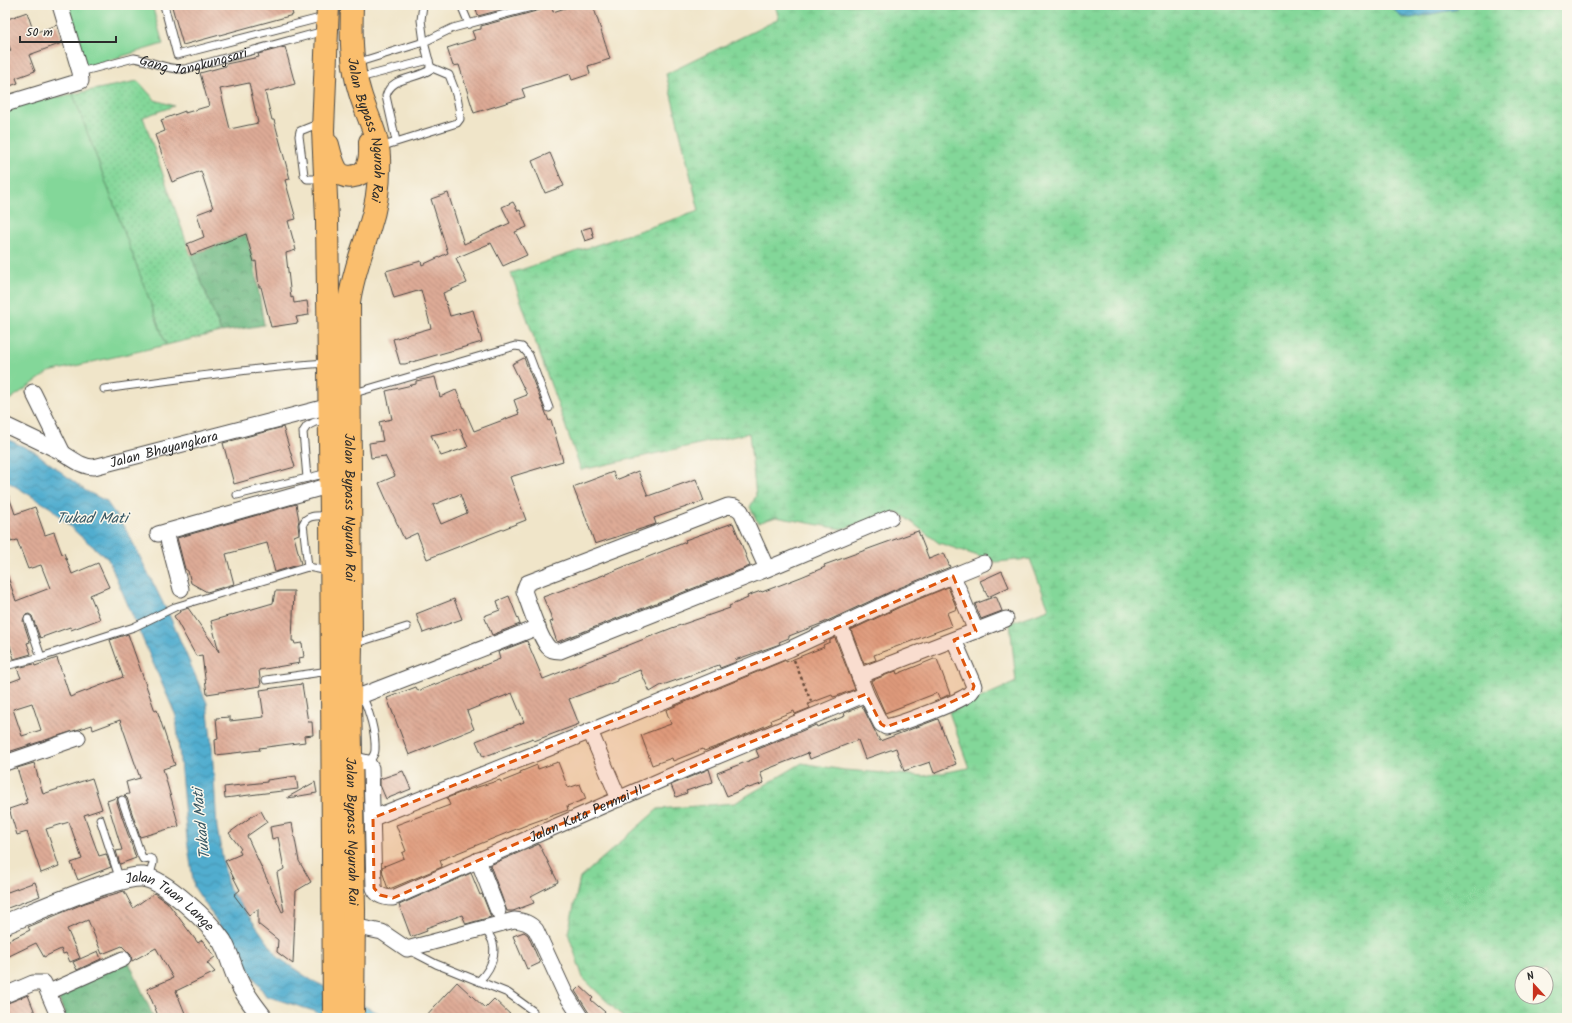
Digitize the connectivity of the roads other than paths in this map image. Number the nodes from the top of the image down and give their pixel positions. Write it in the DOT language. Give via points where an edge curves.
graph roads {
  1 [pos="60,5"];
  2 [pos="164,5"];
  3 [pos="352,5"];
  4 [pos="423,5"];
  5 [pos="461,5"];
  6 [pos="539,5"];
  7 [pos="328,17"];
  8 [pos="469,24"];
  9 [pos="424,42"];
  10 [pos="430,64"];
  11 [pos="355,71"];
  12 [pos="80,72"];
  13 [pos="5,104"];
  14 [pos="370,121"];
  15 [pos="324,126"];
  16 [pos="388,144"];
  17 [pos="329,363"];
  18 [pos="104,389"];
  19 [pos="33,392"];
  20 [pos="349,394"];
  21 [pos="549,408"];
  22 [pos="330,413"];
  23 [pos="5,425"];
  24 [pos="63,453"];
  25 [pos="307,478"];
  26 [pos="331,479"];
  27 [pos="237,495"];
  28 [pos="332,516"];
  29 [pos="890,518"];
  30 [pos="984,563"];
  31 [pos="308,567"];
  32 [pos="767,569"];
  33 [pos="332,571"];
  34 [pos="953,576"];
  35 [pos="181,589"];
  36 [pos="28,619"];
  37 [pos="1006,619"];
  38 [pos="840,625"];
  39 [pos="407,627"];
  40 [pos="538,627"];
  41 [pos="976,631"];
  42 [pos="954,640"];
  43 [pos="351,645"];
  44 [pos="41,657"];
  45 [pos="5,666"];
  46 [pos="332,670"];
  47 [pos="859,676"];
  48 [pos="266,680"];
  49 [pos="866,694"];
  50 [pos="356,698"];
  51 [pos="590,731"];
  52 [pos="78,738"];
  53 [pos="359,761"];
  54 [pos="5,763"];
  55 [pos="620,799"];
  56 [pos="122,800"];
  57 [pos="373,818"];
  58 [pos="100,819"];
  59 [pos="478,860"];
  60 [pos="149,878"];
  61 [pos="120,880"];
  62 [pos="498,911"];
  63 [pos="5,924"];
  64 [pos="353,926"];
  65 [pos="484,929"];
  66 [pos="407,949"];
  67 [pos="123,959"];
  68 [pos="343,968"];
  69 [pos="479,981"];
  70 [pos="49,992"];
  71 [pos="5,995"];
  72 [pos="533,1012"];
  73 [pos="59,1018"];
  74 [pos="263,1018"];
  75 [pos="334,1018"];
  76 [pos="353,1018"];
  77 [pos="581,1018"];
  1 -- 12 [label="street"];
  2 -- 7 [label="lane" via="177,55"];
  3 -- 11 [label="highway, Jalan Bypass Ngurah Rai"];
  4 -- 9 [label="lane" via="421,20"];
  5 -- 8 [label="lane"];
  6 -- 8 [label="lane"];
  7 -- 12 [label="lane, Gang Jangkungsari" via="185,68 164,67 134,58"];
  7 -- 15 [label="highway, Jalan Bypass Ngurah Rai"];
  8 -- 9 [label="lane" via="453,28"];
  9 -- 10 [label="lane"];
  9 -- 11 [label="lane"];
  10 -- 11 [label="lane"];
  10 -- 16 [label="lane" via="428,71 392,84 388,89"];
  10 -- 16 [label="lane" via="449,75 459,104 460,119 457,123"];
  11 -- 14 [label="highway, Jalan Bypass Ngurah Rai"];
  12 -- 13 [label="street" via="82,79 79,82"];
  14 -- 15 [label="highway" via="370,155 367,166 355,176 344,175 335,169"];
  14 -- 16 [label="highway, Jalan Bypass Ngurah Rai"];
  15 -- 17 [label="highway, Jalan Bypass Ngurah Rai"];
  16 -- 20 [label="highway, Jalan Bypass Ngurah Rai" via="375,206 352,282 349,302"];
  17 -- 18 [label="lane" via="288,365"];
  17 -- 22 [label="highway, Jalan Bypass Ngurah Rai"];
  19 -- 24 [label="street"];
  20 -- 21 [label="lane" via="514,346 522,348 529,355"];
  20 -- 43 [label="highway, Jalan Bypass Ngurah Rai"];
  22 -- 24 [label="street, Jalan Bhayangkara" via="107,465 88,467"];
  22 -- 25 [label="lane" via="307,426 303,432"];
  22 -- 26 [label="highway, Jalan Bypass Ngurah Rai"];
  23 -- 24 [label="street, Jalan Bhayangkara"];
  25 -- 26 [label="lane"];
  25 -- 27 [label="lane"];
  26 -- 28 [label="highway, Jalan Bypass Ngurah Rai"];
  26 -- 35 [label="street" via="162,533"];
  28 -- 31 [label="lane" via="309,517 304,520"];
  28 -- 33 [label="highway, Jalan Bypass Ngurah Rai"];
  29 -- 32 [label="street"];
  30 -- 34 [label="street"];
  31 -- 33 [label="lane"];
  31 -- 44 [label="lane" via="175,607 134,626"];
  32 -- 40 [label="street" via="560,651 553,651 548,647"];
  32 -- 40 [label="street" via="741,511 728,506 527,583 524,591"];
  33 -- 46 [label="highway, Jalan Bypass Ngurah Rai"];
  34 -- 38 [label="street"];
  34 -- 41 [label="street"];
  36 -- 44 [label="lane"];
  37 -- 41 [label="street"];
  38 -- 47 [label="street"];
  38 -- 51 [label="street" via="790,649"];
  39 -- 43 [label="lane"];
  40 -- 50 [label="street"];
  41 -- 42 [label="street"];
  42 -- 47 [label="street"];
  42 -- 49 [label="street" via="974,686 972,692 941,707 886,727 881,724"];
  43 -- 50 [label="highway, Jalan Bypass Ngurah Rai"];
  44 -- 45 [label="lane"];
  46 -- 48 [label="lane"];
  46 -- 68 [label="highway, Jalan Bypass Ngurah Rai"];
  47 -- 49 [label="street"];
  49 -- 55 [label="street, Jalan Kuta Permai II"];
  50 -- 53 [label="highway, Jalan Bypass Ngurah Rai"];
  51 -- 55 [label="street"];
  51 -- 57 [label="street"];
  52 -- 54 [label="street"];
  53 -- 57 [label="street, Jalan Kuta Permai II" via="371,768"];
  53 -- 64 [label="highway, Jalan Bypass Ngurah Rai"];
  55 -- 59 [label="street, Jalan Kuta Permai II"];
  56 -- 60 [label="lane" via="140,855 154,863"];
  57 -- 59 [label="street, Jalan Kuta Permai II" via="374,888 380,895 393,898"];
  58 -- 61 [label="lane"];
  59 -- 62 [label="street"];
  60 -- 61 [label="street, Jalan Tuan Lange"];
  60 -- 74 [label="street, Jalan Tuan Lange" via="160,883 186,903 217,934 246,995"];
  61 -- 63 [label="street, Jalan Tuan Lange"];
  64 -- 66 [label="street" via="382,932"];
  64 -- 68 [label="highway, Jalan Bypass Ngurah Rai"];
  65 -- 66 [label="street"];
  65 -- 69 [label="lane" via="492,941 493,964"];
  65 -- 77 [label="street" via="514,920 531,924 543,944 564,993"];
  66 -- 69 [label="lane"];
  67 -- 70 [label="street"];
  68 -- 75 [label="highway, Jalan Bypass Ngurah Rai"];
  68 -- 76 [label="highway, Jalan Bypass Ngurah Rai"];
  69 -- 72 [label="lane" via="508,993"];
  70 -- 71 [label="street" via="44,983 33,983"];
  70 -- 73 [label="street"];
}
